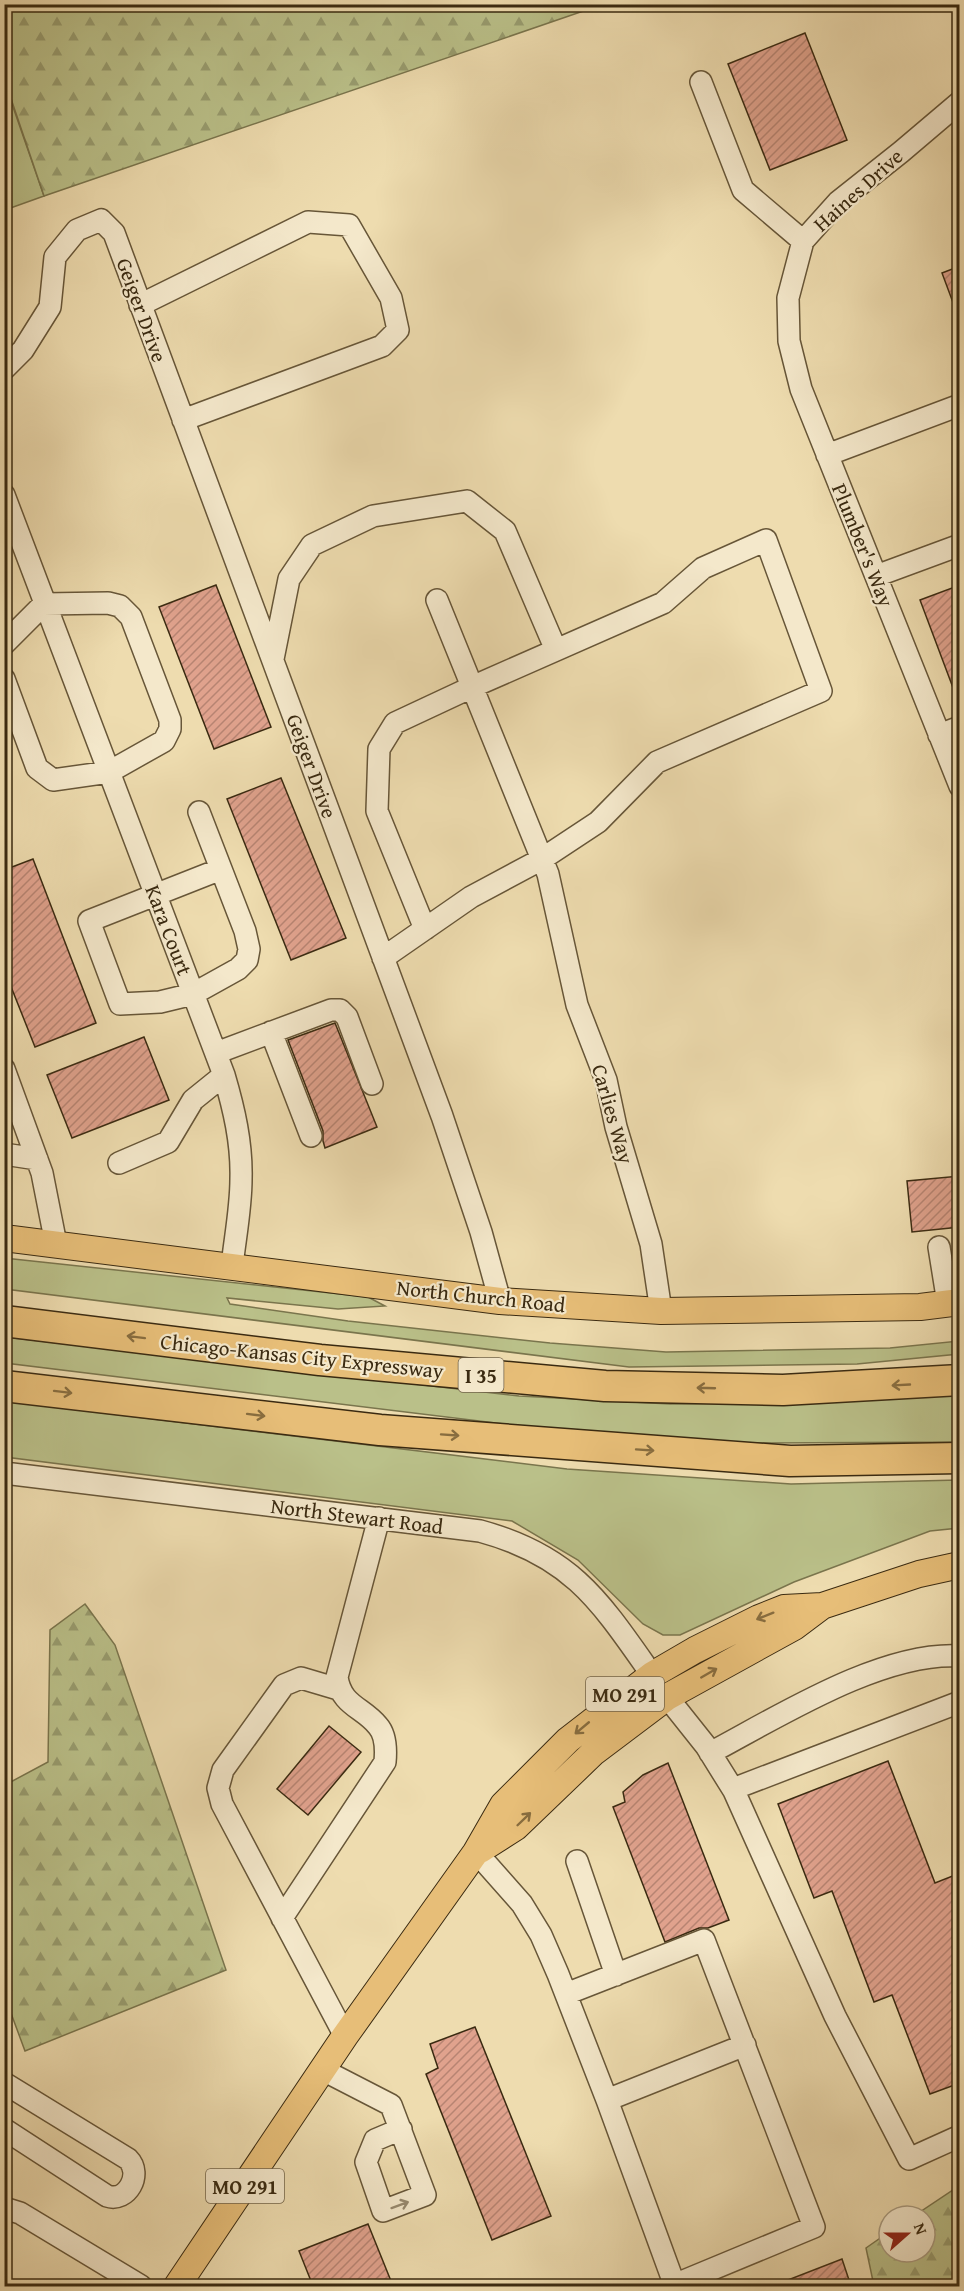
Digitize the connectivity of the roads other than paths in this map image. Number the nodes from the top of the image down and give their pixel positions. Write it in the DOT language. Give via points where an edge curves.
graph roads {
  1 [pos="701,82"];
  2 [pos="960,102"];
  3 [pos="802,241"];
  4 [pos="788,298"];
  5 [pos="140,305"];
  6 [pos="4,369"];
  7 [pos="960,405"];
  8 [pos="183,420"];
  9 [pos="827,455"];
  10 [pos="4,495"];
  11 [pos="960,545"];
  12 [pos="876,576"];
  13 [pos="437,600"];
  14 [pos="45,604"];
  15 [pos="4,644"];
  16 [pos="556,650"];
  17 [pos="273,660"];
  18 [pos="4,679"];
  19 [pos="472,687"];
  20 [pos="960,727"];
  21 [pos="939,735"];
  22 [pos="109,772"];
  23 [pos="960,786"];
  24 [pos="199,812"];
  25 [pos="542,859"];
  26 [pos="221,869"];
  27 [pos="155,894"];
  28 [pos="425,928"];
  29 [pos="383,958"];
  30 [pos="194,994"];
  31 [pos="271,1032"];
  32 [pos="216,1053"];
  33 [pos="4,1069"];
  34 [pos="224,1075"];
  35 [pos="372,1084"];
  36 [pos="311,1136"];
  37 [pos="4,1154"];
  38 [pos="37,1159"];
  39 [pos="119,1163"];
  40 [pos="4,1238"];
  41 [pos="56,1244"];
  42 [pos="939,1247"];
  43 [pos="232,1266"];
  44 [pos="500,1301"];
  45 [pos="954,1302"];
  46 [pos="661,1311"];
  47 [pos="4,1321"];
  48 [pos="960,1380"];
  49 [pos="4,1386"];
  50 [pos="960,1458"];
  51 [pos="4,1473"];
  52 [pos="379,1518"];
  53 [pos="960,1565"];
  54 [pos="822,1606"];
  55 [pos="960,1656"];
  56 [pos="652,1675"];
  57 [pos="338,1689"];
  58 [pos="667,1697"];
  59 [pos="960,1702"];
  60 [pos="711,1753"];
  61 [pos="733,1789"];
  62 [pos="476,1852"];
  63 [pos="577,1861"];
  64 [pos="282,1918"];
  65 [pos="615,1975"];
  66 [pos="566,1994"];
  67 [pos="345,2036"];
  68 [pos="745,2045"];
  69 [pos="323,2070"];
  70 [pos="4,2084"];
  71 [pos="607,2100"];
  72 [pos="4,2128"];
  73 [pos="400,2129"];
  74 [pos="960,2136"];
  75 [pos="4,2208"];
  76 [pos="141,2286"];
  77 [pos="177,2286"];
  78 [pos="675,2286"];
  1 -- 3 [label="street" via="743,190"];
  2 -- 3 [label="street, Haines Drive" via="838,202"];
  3 -- 4 [label="street, Haines Drive"];
  4 -- 9 [label="street, Plumber's Way" via="789,341"];
  5 -- 6 [label="street, Geiger Drive" via="114,233 101,220 77,230 54,257 50,308 23,350"];
  5 -- 8 [label="street, Geiger Drive"];
  5 -- 8 [label="street" via="308,222 349,225 391,298 398,330 382,346"];
  7 -- 9 [label="street"];
  8 -- 17 [label="street, Geiger Drive"];
  9 -- 12 [label="street, Plumber's Way"];
  10 -- 14 [label="street, Kara Court"];
  11 -- 12 [label="street"];
  12 -- 21 [label="street, Plumber's Way"];
  13 -- 19 [label="street, Carlies Way"];
  14 -- 15 [label="street"];
  14 -- 22 [label="street, Kara Court"];
  14 -- 22 [label="street" via="108,603 120,606 131,617 170,729 164,741"];
  16 -- 17 [label="street" via="505,531 467,501 373,516 312,545 289,579"];
  16 -- 19 [label="street"];
  16 -- 25 [label="street" via="663,603 704,568 766,540 821,691 657,762 598,822"];
  17 -- 29 [label="street, Geiger Drive"];
  18 -- 22 [label="street" via="37,768 54,780"];
  19 -- 25 [label="street, Carlies Way"];
  19 -- 28 [label="street" via="395,723 379,749 377,811"];
  20 -- 21 [label="street"];
  21 -- 23 [label="street, Plumber's Way"];
  22 -- 27 [label="street, Kara Court"];
  24 -- 26 [label="street"];
  25 -- 28 [label="street" via="471,897"];
  25 -- 46 [label="street, Carlies Way" via="577,1005 606,1080 651,1245"];
  26 -- 27 [label="street"];
  26 -- 30 [label="street" via="245,931 247,960"];
  27 -- 30 [label="street, Kara Court"];
  27 -- 30 [label="street" via="88,921 120,1004 160,1002"];
  28 -- 29 [label="street"];
  29 -- 44 [label="street, Geiger Drive" via="442,1116"];
  30 -- 32 [label="street, Kara Court"];
  31 -- 32 [label="street"];
  31 -- 35 [label="street" via="340,1010 348,1017"];
  31 -- 36 [label="street"];
  32 -- 34 [label="street, Kara Court"];
  33 -- 38 [label="street"];
  34 -- 39 [label="street" via="193,1100 168,1142"];
  34 -- 43 [label="street, Kara Court" via="234,1107 242,1180"];
  37 -- 38 [label="street"];
  38 -- 41 [label="street"];
  40 -- 41 [label="main road, North Church Road"];
  41 -- 43 [label="main road, North Church Road"];
  42 -- 45 [label="street"];
  43 -- 44 [label="main road, North Church Road"];
  44 -- 46 [label="main road, North Church Road"];
  45 -- 46 [label="main road, North Church Road" via="920,1307"];
  48 -- 47 [label="highway, Chicago-Kansas City Expressway / I 35, one-way" via="783,1390 605,1386 320,1360"];
  49 -- 50 [label="highway, one-way" via="380,1430 790,1461"];
  51 -- 52 [label="street, North Stewart Road"];
  52 -- 56 [label="street, North Stewart Road" via="480,1531 535,1550 583,1584"];
  52 -- 57 [label="street" via="336,1677"];
  53 -- 54 [label="main road, MO 291" via="919,1574"];
  54 -- 56 [label="main road, MO 291, one-way" via="784,1608 759,1618"];
  58 -- 54 [label="main road, MO 291, one-way" via="794,1627"];
  55 -- 60 [label="street" via="886,1666"];
  56 -- 62 [label="main road, MO 291, one-way" via="588,1723 532,1774 503,1805"];
  57 -- 64 [label="street" via="379,1727 386,1749 385,1762"];
  57 -- 64 [label="street" via="302,1678 284,1686 224,1770 218,1788 222,1804"];
  58 -- 60 [label="street"];
  62 -- 58 [label="main road, MO 291, one-way" via="516,1827 594,1752"];
  59 -- 61 [label="street"];
  60 -- 61 [label="street"];
  61 -- 74 [label="street" via="835,2016 909,2160"];
  62 -- 66 [label="street" via="522,1904 541,1935"];
  62 -- 67 [label="main road, MO 291"];
  63 -- 65 [label="street"];
  64 -- 67 [label="street"];
  65 -- 66 [label="street"];
  65 -- 68 [label="street" via="704,1940"];
  66 -- 71 [label="street"];
  67 -- 69 [label="main road, MO 291"];
  68 -- 71 [label="street"];
  68 -- 78 [label="street" via="814,2227"];
  69 -- 73 [label="street" via="391,2105"];
  69 -- 77 [label="main road, MO 291"];
  70 -- 72 [label="street" via="128,2159 133,2164 134,2179 114,2199"];
  71 -- 78 [label="street"];
  73 -- 73 [label="street, one-way" via="375,2140 366,2162 383,2211 425,2195"];
  75 -- 76 [label="street" via="20,2213"];
}
